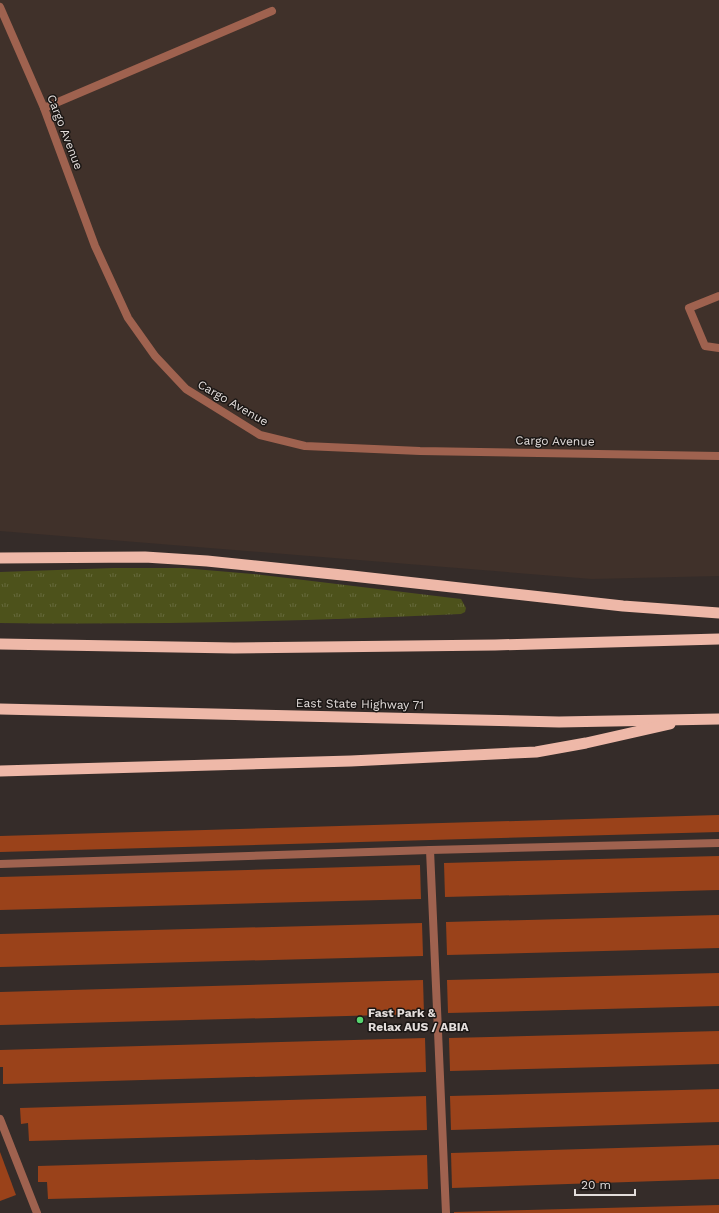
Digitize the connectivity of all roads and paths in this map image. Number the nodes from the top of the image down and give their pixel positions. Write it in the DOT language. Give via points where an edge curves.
graph roads {
  1 [pos="0,7"];
  2 [pos="272,11"];
  3 [pos="44,108"];
  4 [pos="719,296"];
  5 [pos="719,348"];
  6 [pos="719,456"];
  7 [pos="0,558"];
  8 [pos="719,613"];
  9 [pos="719,639"];
  10 [pos="0,644"];
  11 [pos="0,709"];
  12 [pos="690,719"];
  13 [pos="719,719"];
  14 [pos="0,771"];
  15 [pos="719,843"];
  16 [pos="430,850"];
  17 [pos="0,864"];
  18 [pos="0,1119"];
  19 [pos="37,1213"];
  20 [pos="446,1213"];
  1 -- 3 [label="street, Cargo Avenue"];
  2 -- 3 [label="street"];
  3 -- 6 [label="street, Cargo Avenue" via="95,246 128,318 155,356 186,390 260,435 320,447"];
  4 -- 5 [label="street" via="689,308 705,346"];
  7 -- 8 [label="highway" via="145,557 207,561 623,606"];
  9 -- 10 [label="highway" via="265,648"];
  11 -- 12 [label="highway, East State Highway 71" via="559,722"];
  12 -- 13 [label="highway, East State Highway 71"];
  12 -- 14 [label="highway" via="536,752 351,762"];
  15 -- 16 [label="street"];
  16 -- 17 [label="street"];
  16 -- 20 [label="street"];
  18 -- 19 [label="street"];
}
